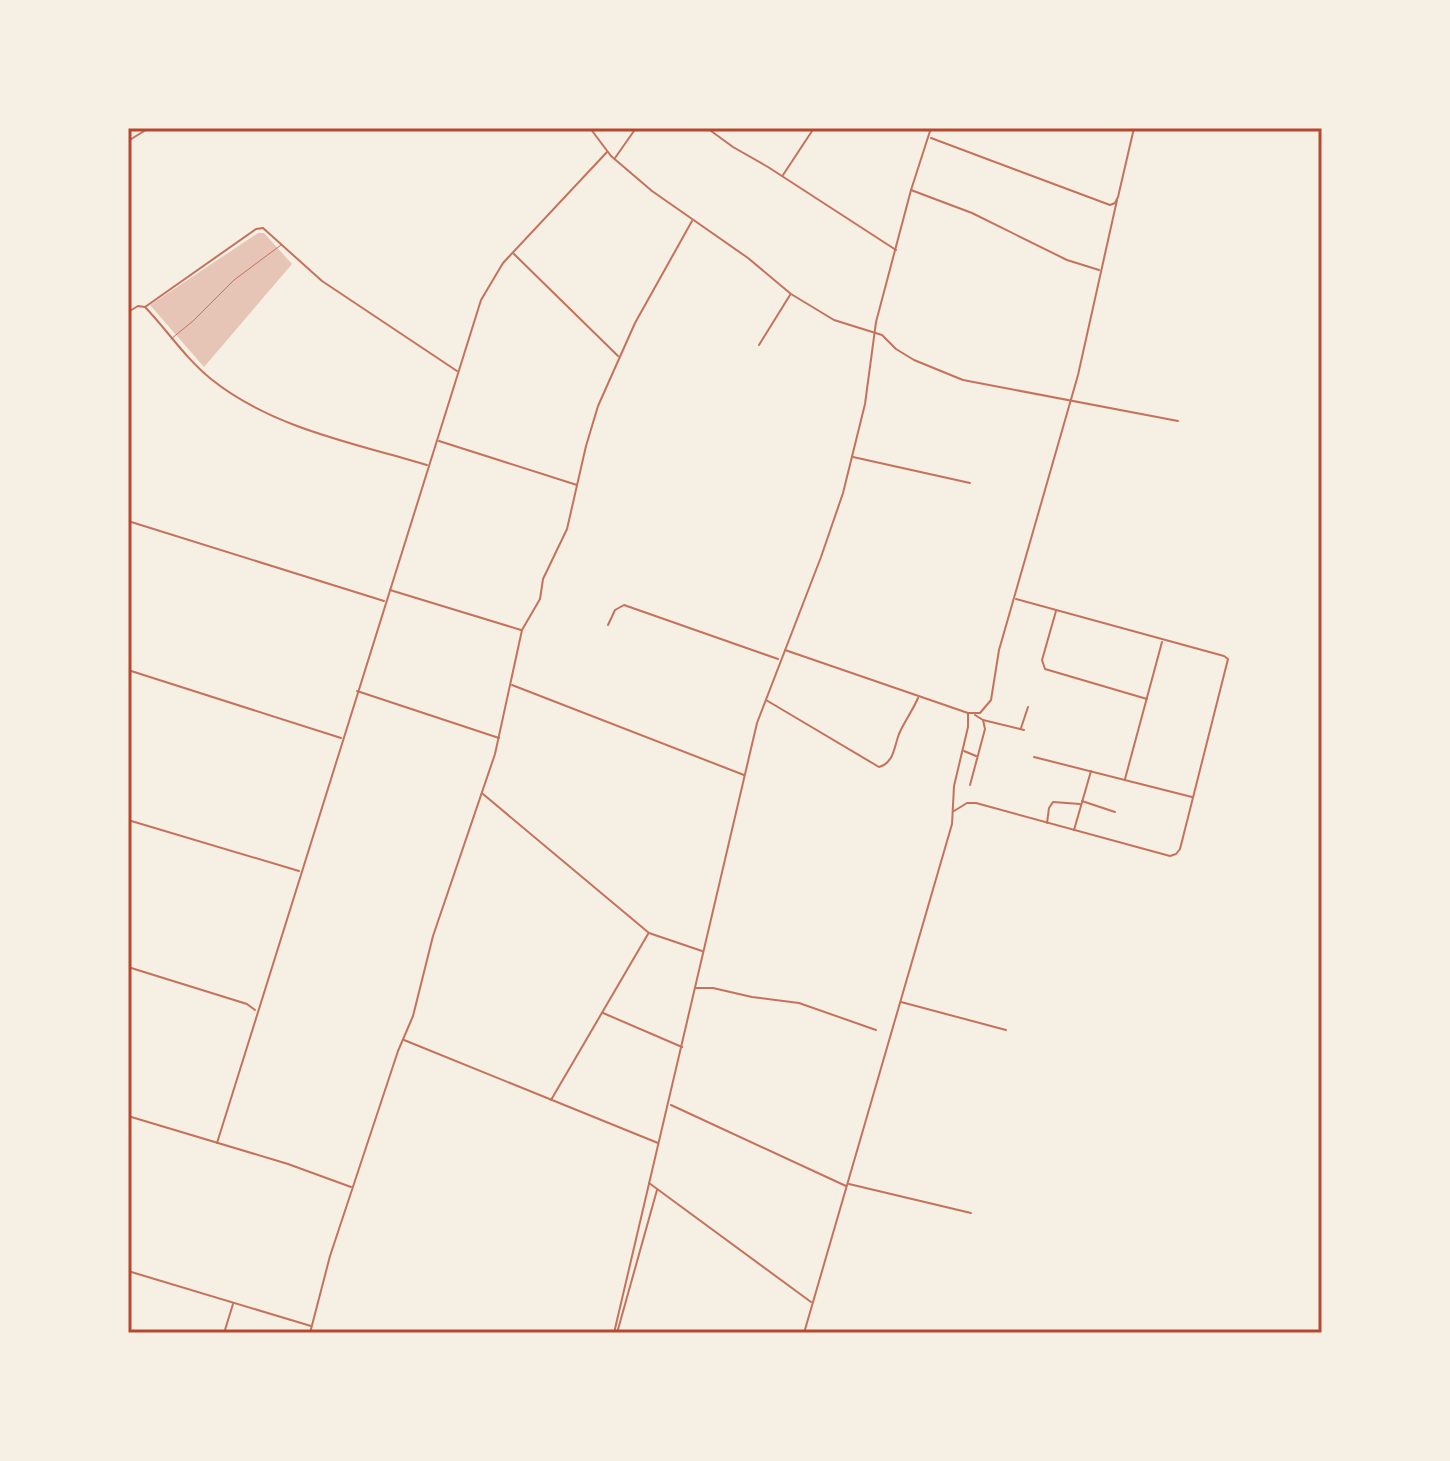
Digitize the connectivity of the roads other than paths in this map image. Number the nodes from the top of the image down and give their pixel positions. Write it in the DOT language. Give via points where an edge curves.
graph roads {
  1 [pos="149,128"];
  2 [pos="590,128"];
  3 [pos="636,128"];
  4 [pos="707,128"];
  5 [pos="814,128"];
  6 [pos="926,128"];
  7 [pos="1134,128"];
  8 [pos="930,132"];
  9 [pos="128,141"];
  10 [pos="607,152"];
  11 [pos="614,159"];
  12 [pos="783,176"];
  13 [pos="911,190"];
  14 [pos="1117,200"];
  15 [pos="692,221"];
  16 [pos="281,245"];
  17 [pos="896,250"];
  18 [pos="513,252"];
  19 [pos="1100,270"];
  20 [pos="791,294"];
  21 [pos="145,307"];
  22 [pos="128,312"];
  23 [pos="874,331"];
  24 [pos="171,339"];
  25 [pos="759,345"];
  26 [pos="619,357"];
  27 [pos="458,372"];
  28 [pos="1071,399"];
  29 [pos="1178,421"];
  30 [pos="437,440"];
  31 [pos="852,457"];
  32 [pos="428,465"];
  33 [pos="970,483"];
  34 [pos="577,485"];
  35 [pos="128,521"];
  36 [pos="389,590"];
  37 [pos="1014,599"];
  38 [pos="385,601"];
  39 [pos="1056,610"];
  40 [pos="608,625"];
  41 [pos="522,630"];
  42 [pos="1162,640"];
  43 [pos="784,649"];
  44 [pos="780,660"];
  45 [pos="128,670"];
  46 [pos="512,685"];
  47 [pos="357,691"];
  48 [pos="918,696"];
  49 [pos="765,699"];
  50 [pos="1147,699"];
  51 [pos="1028,707"];
  52 [pos="968,713"];
  53 [pos="974,714"];
  54 [pos="983,720"];
  55 [pos="343,738"];
  56 [pos="500,739"];
  57 [pos="963,750"];
  58 [pos="978,757"];
  59 [pos="1034,757"];
  60 [pos="1091,771"];
  61 [pos="745,775"];
  62 [pos="1125,780"];
  63 [pos="970,785"];
  64 [pos="481,792"];
  65 [pos="1193,797"];
  66 [pos="1082,802"];
  67 [pos="954,811"];
  68 [pos="1115,812"];
  69 [pos="128,820"];
  70 [pos="1047,824"];
  71 [pos="1074,831"];
  72 [pos="300,872"];
  73 [pos="649,933"];
  74 [pos="703,952"];
  75 [pos="128,967"];
  76 [pos="696,988"];
  77 [pos="785,1001"];
  78 [pos="900,1001"];
  79 [pos="783,1009"];
  80 [pos="257,1012"];
  81 [pos="602,1013"];
  82 [pos="876,1030"];
  83 [pos="1006,1030"];
  84 [pos="403,1039"];
  85 [pos="683,1048"];
  86 [pos="551,1100"];
  87 [pos="669,1104"];
  88 [pos="128,1116"];
  89 [pos="217,1143"];
  90 [pos="659,1143"];
  91 [pos="649,1183"];
  92 [pos="848,1185"];
  93 [pos="353,1188"];
  94 [pos="658,1189"];
  95 [pos="971,1213"];
  96 [pos="128,1271"];
  97 [pos="234,1303"];
  98 [pos="812,1303"];
  99 [pos="312,1327"];
  100 [pos="224,1333"];
  101 [pos="310,1333"];
  102 [pos="615,1333"];
  103 [pos="804,1333"];
  1 -- 9 [label="street"];
  2 -- 10 [label="street"];
  3 -- 11 [label="street"];
  4 -- 12 [label="street"];
  5 -- 12 [label="street"];
  6 -- 8 [label="street"];
  7 -- 14 [label="street"];
  8 -- 13 [label="street"];
  8 -- 14 [label="street" via="1107,205"];
  10 -- 11 [label="street"];
  10 -- 18 [label="street"];
  11 -- 15 [label="street"];
  12 -- 17 [label="street"];
  13 -- 17 [label="street"];
  13 -- 19 [label="street"];
  14 -- 19 [label="street"];
  15 -- 20 [label="street"];
  15 -- 26 [label="street"];
  16 -- 21 [label="street" via="266,230 256,229"];
  16 -- 24 [label="lane" via="237,277"];
  16 -- 27 [label="street" via="322,281"];
  17 -- 23 [label="street"];
  18 -- 26 [label="street"];
  18 -- 27 [label="street" via="481,300"];
  19 -- 28 [label="street"];
  20 -- 23 [label="street" via="834,320"];
  20 -- 25 [label="street"];
  21 -- 22 [label="street"];
  21 -- 24 [label="street"];
  23 -- 28 [label="street" via="904,355 947,375"];
  23 -- 31 [label="street"];
  24 -- 32 [label="street" via="212,379 262,411"];
  26 -- 34 [label="street" via="595,416"];
  27 -- 30 [label="street"];
  28 -- 29 [label="street"];
  28 -- 37 [label="street"];
  30 -- 32 [label="street"];
  30 -- 34 [label="street"];
  31 -- 33 [label="street"];
  31 -- 43 [label="street" via="830,534"];
  32 -- 36 [label="street"];
  34 -- 41 [label="street" via="567,529"];
  35 -- 38 [label="street"];
  36 -- 38 [label="street"];
  36 -- 41 [label="street"];
  37 -- 39 [label="street"];
  37 -- 53 [label="street" via="991,700"];
  38 -- 47 [label="street"];
  39 -- 42 [label="street"];
  39 -- 50 [label="street" via="1042,660 1045,669"];
  40 -- 44 [label="street" via="624,605"];
  41 -- 46 [label="street"];
  42 -- 50 [label="street"];
  42 -- 65 [label="street" via="1228,659"];
  43 -- 44 [label="street"];
  43 -- 48 [label="street"];
  44 -- 49 [label="street"];
  45 -- 55 [label="street"];
  46 -- 56 [label="street"];
  46 -- 61 [label="street"];
  47 -- 55 [label="street"];
  47 -- 56 [label="street"];
  48 -- 49 [label="street" via="892,757 882,767"];
  48 -- 52 [label="street"];
  49 -- 61 [label="street"];
  50 -- 62 [label="street"];
  51 -- 54 [label="street" via="1023,730"];
  52 -- 53 [label="street"];
  52 -- 57 [label="street"];
  53 -- 54 [label="street"];
  54 -- 58 [label="street"];
  55 -- 72 [label="street"];
  56 -- 64 [label="street"];
  57 -- 58 [label="street"];
  57 -- 67 [label="street"];
  58 -- 63 [label="street"];
  59 -- 60 [label="street"];
  60 -- 62 [label="street"];
  60 -- 66 [label="street"];
  61 -- 74 [label="street"];
  62 -- 65 [label="street"];
  64 -- 73 [label="street"];
  64 -- 84 [label="street"];
  65 -- 71 [label="street" via="1180,849 1173,856"];
  66 -- 68 [label="street"];
  66 -- 70 [label="street" via="1053,802"];
  66 -- 71 [label="street"];
  67 -- 70 [label="street" via="976,803"];
  67 -- 78 [label="street"];
  69 -- 72 [label="street"];
  70 -- 71 [label="street"];
  72 -- 80 [label="street"];
  73 -- 74 [label="street"];
  73 -- 81 [label="street"];
  74 -- 76 [label="street"];
  75 -- 80 [label="street" via="247,1004"];
  76 -- 77 [label="street"];
  76 -- 85 [label="street"];
  77 -- 79 [label="street"];
  77 -- 82 [label="street"];
  78 -- 83 [label="street"];
  78 -- 92 [label="street"];
  80 -- 89 [label="street"];
  81 -- 85 [label="street"];
  81 -- 86 [label="street"];
  84 -- 86 [label="street"];
  84 -- 93 [label="street"];
  85 -- 87 [label="street"];
  86 -- 90 [label="street"];
  87 -- 90 [label="street"];
  87 -- 92 [label="street"];
  88 -- 89 [label="street"];
  89 -- 93 [label="street"];
  90 -- 91 [label="street"];
  91 -- 94 [label="street"];
  91 -- 102 [label="street"];
  92 -- 95 [label="street"];
  92 -- 98 [label="street"];
  93 -- 99 [label="street"];
  94 -- 98 [label="street"];
  94 -- 102 [label="street"];
  96 -- 97 [label="street"];
  97 -- 99 [label="street"];
  97 -- 100 [label="street"];
  98 -- 103 [label="street"];
  99 -- 101 [label="street"];
}
